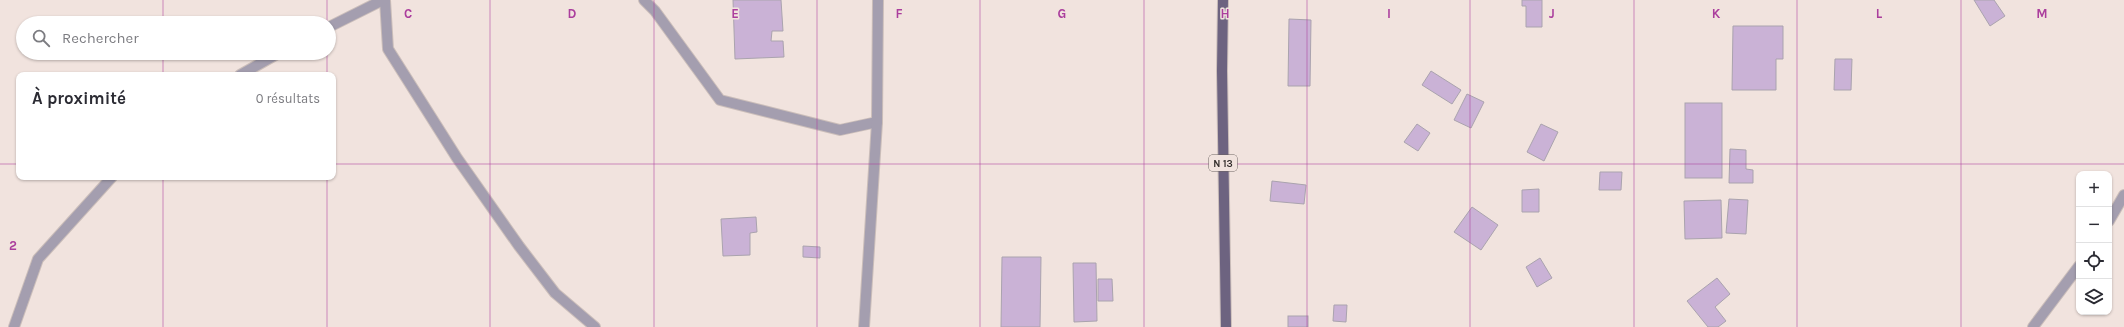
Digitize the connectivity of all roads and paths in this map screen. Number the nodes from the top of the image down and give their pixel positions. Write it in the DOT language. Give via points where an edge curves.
graph roads {
  1 [pos="384,0"];
  2 [pos="644,0"];
  3 [pos="878,0"];
  4 [pos="1223,0"];
  5 [pos="336,24"];
  6 [pos="267,60"];
  7 [pos="245,72"];
  8 [pos="877,122"];
  9 [pos="109,180"];
  10 [pos="2124,195"];
  11 [pos="2112,216"];
  12 [pos="2076,270"];
  13 [pos="14,327"];
  14 [pos="594,327"];
  15 [pos="864,327"];
  16 [pos="1226,327"];
  17 [pos="2033,327"];
  1 -- 5 [label="street"];
  1 -- 14 [label="street" via="388,49 457,158 555,293"];
  2 -- 8 [label="street" via="655,11 720,100 840,130"];
  3 -- 8 [label="street"];
  4 -- 16 [label="main road, N 13"];
  6 -- 7 [label="street"];
  8 -- 15 [label="street"];
  9 -- 13 [label="street" via="38,259"];
  10 -- 11 [label="street"];
  12 -- 17 [label="street"];
}
